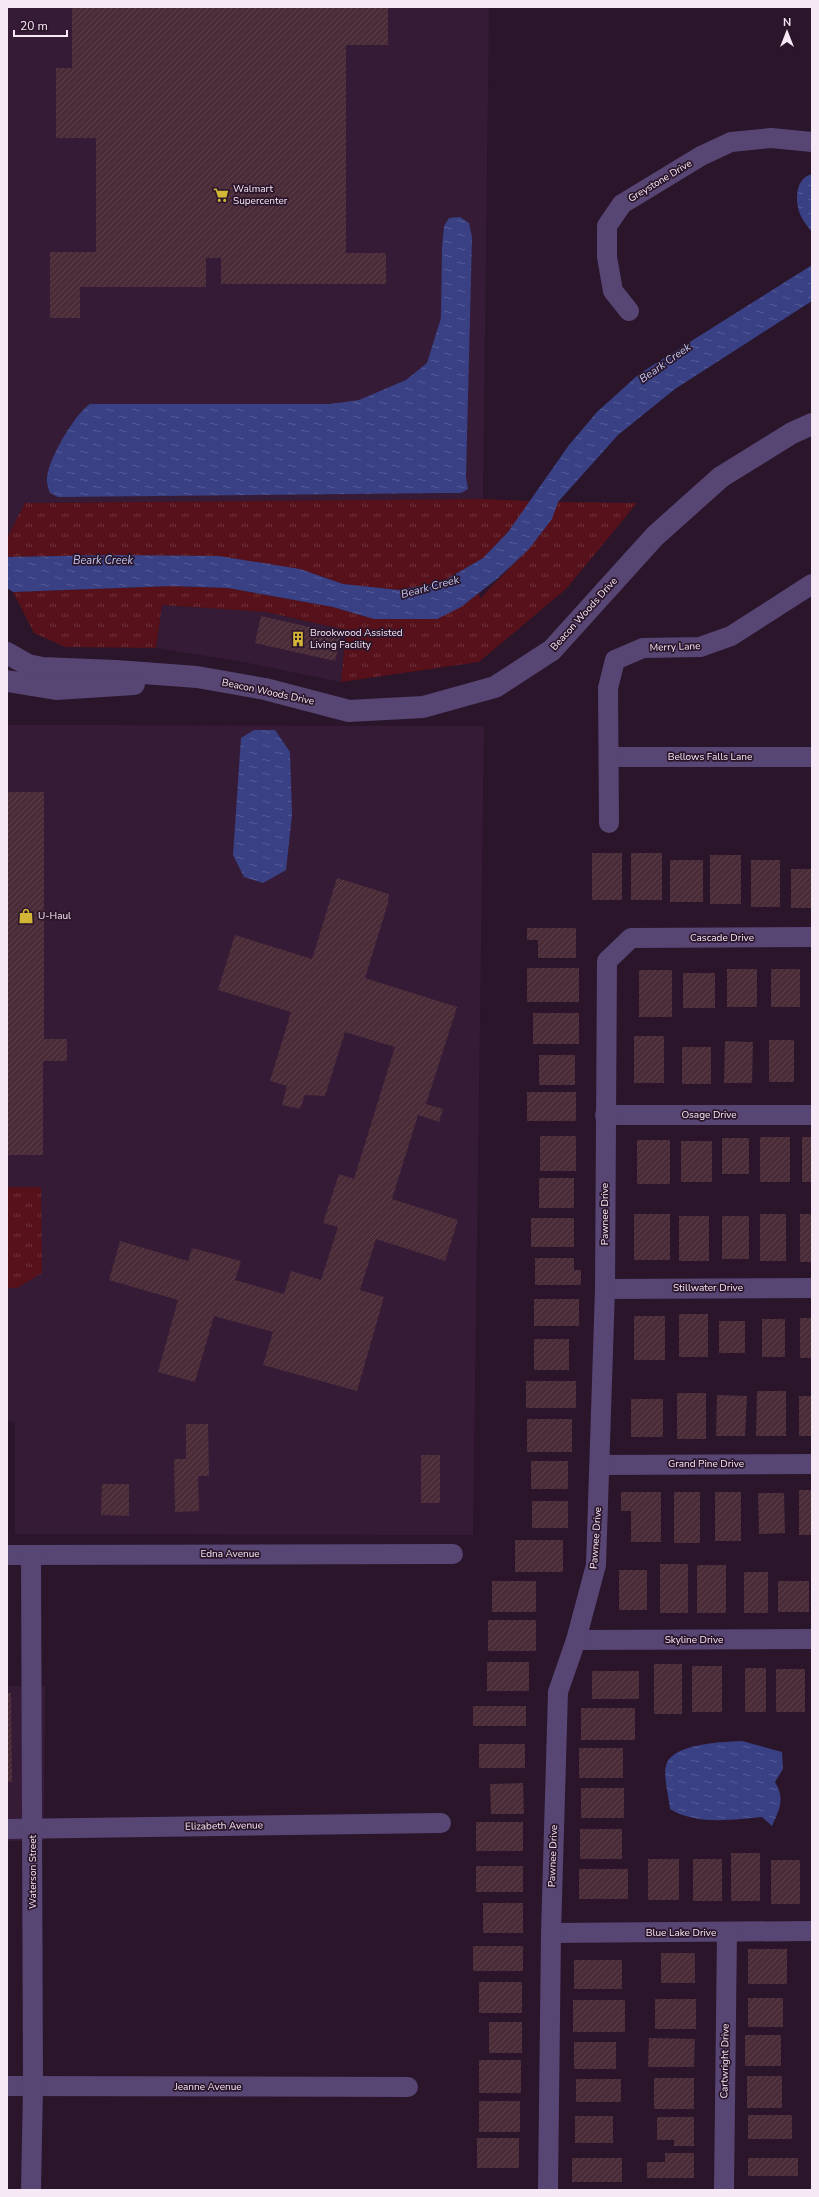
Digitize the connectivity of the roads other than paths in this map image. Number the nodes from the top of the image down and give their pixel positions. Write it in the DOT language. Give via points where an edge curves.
graph roads {
  1 [pos="812,142"];
  2 [pos="629,311"];
  3 [pos="812,424"];
  4 [pos="812,584"];
  5 [pos="7,653"];
  6 [pos="197,677"];
  7 [pos="7,681"];
  8 [pos="609,757"];
  9 [pos="812,757"];
  10 [pos="608,823"];
  11 [pos="812,937"];
  12 [pos="631,938"];
  13 [pos="605,1115"];
  14 [pos="812,1115"];
  15 [pos="812,1288"];
  16 [pos="605,1289"];
  17 [pos="812,1464"];
  18 [pos="600,1465"];
  19 [pos="453,1554"];
  20 [pos="7,1555"];
  21 [pos="31,1555"];
  22 [pos="812,1639"];
  23 [pos="576,1640"];
  24 [pos="441,1823"];
  25 [pos="7,1829"];
  26 [pos="33,1829"];
  27 [pos="812,1931"];
  28 [pos="727,1932"];
  29 [pos="551,1933"];
  30 [pos="7,2086"];
  31 [pos="33,2087"];
  32 [pos="408,2087"];
  33 [pos="31,2190"];
  34 [pos="548,2190"];
  35 [pos="724,2190"];
  1 -- 2 [label="street, Greystone Drive" via="771,138 731,142 701,156 622,204 608,226 608,257 613,291"];
  3 -- 6 [label="street, Beacon Woods Drive" via="792,433 721,477 655,536 552,650 495,687 423,707 349,711 265,689"];
  4 -- 8 [label="street, Merry Lane" via="731,636 700,647 643,648 615,660 608,688"];
  5 -- 6 [label="street, Beacon Woods Drive" via="42,668"];
  6 -- 7 [label="street, Beacon Woods Drive" via="56,688"];
  8 -- 9 [label="street, Bellows Falls Lane"];
  8 -- 10 [label="street, Merry Lane"];
  11 -- 12 [label="street, Cascade Drive"];
  12 -- 13 [label="street, Pawnee Drive" via="607,962"];
  13 -- 14 [label="street, Osage Drive"];
  13 -- 16 [label="street, Pawnee Drive"];
  15 -- 16 [label="street, Stillwater Drive"];
  16 -- 18 [label="street, Pawnee Drive"];
  17 -- 18 [label="street, Grand Pine Drive"];
  18 -- 23 [label="street, Pawnee Drive" via="596,1565"];
  19 -- 21 [label="street, Edna Avenue"];
  20 -- 21 [label="street, Edna Avenue"];
  21 -- 26 [label="street, Waterson Street"];
  22 -- 23 [label="street, Skyline Drive"];
  23 -- 29 [label="street, Pawnee Drive" via="558,1692"];
  24 -- 26 [label="street, Elizabeth Avenue"];
  25 -- 26 [label="street, Elizabeth Avenue"];
  26 -- 31 [label="street, Waterson Street"];
  27 -- 28 [label="street, Blue Lake Drive"];
  28 -- 29 [label="street, Blue Lake Drive"];
  28 -- 35 [label="street, Cartwright Drive"];
  29 -- 34 [label="street, Pawnee Drive"];
  30 -- 31 [label="street, Jeanne Avenue"];
  31 -- 32 [label="street, Jeanne Avenue"];
  31 -- 33 [label="street, Waterson Street"];
}
